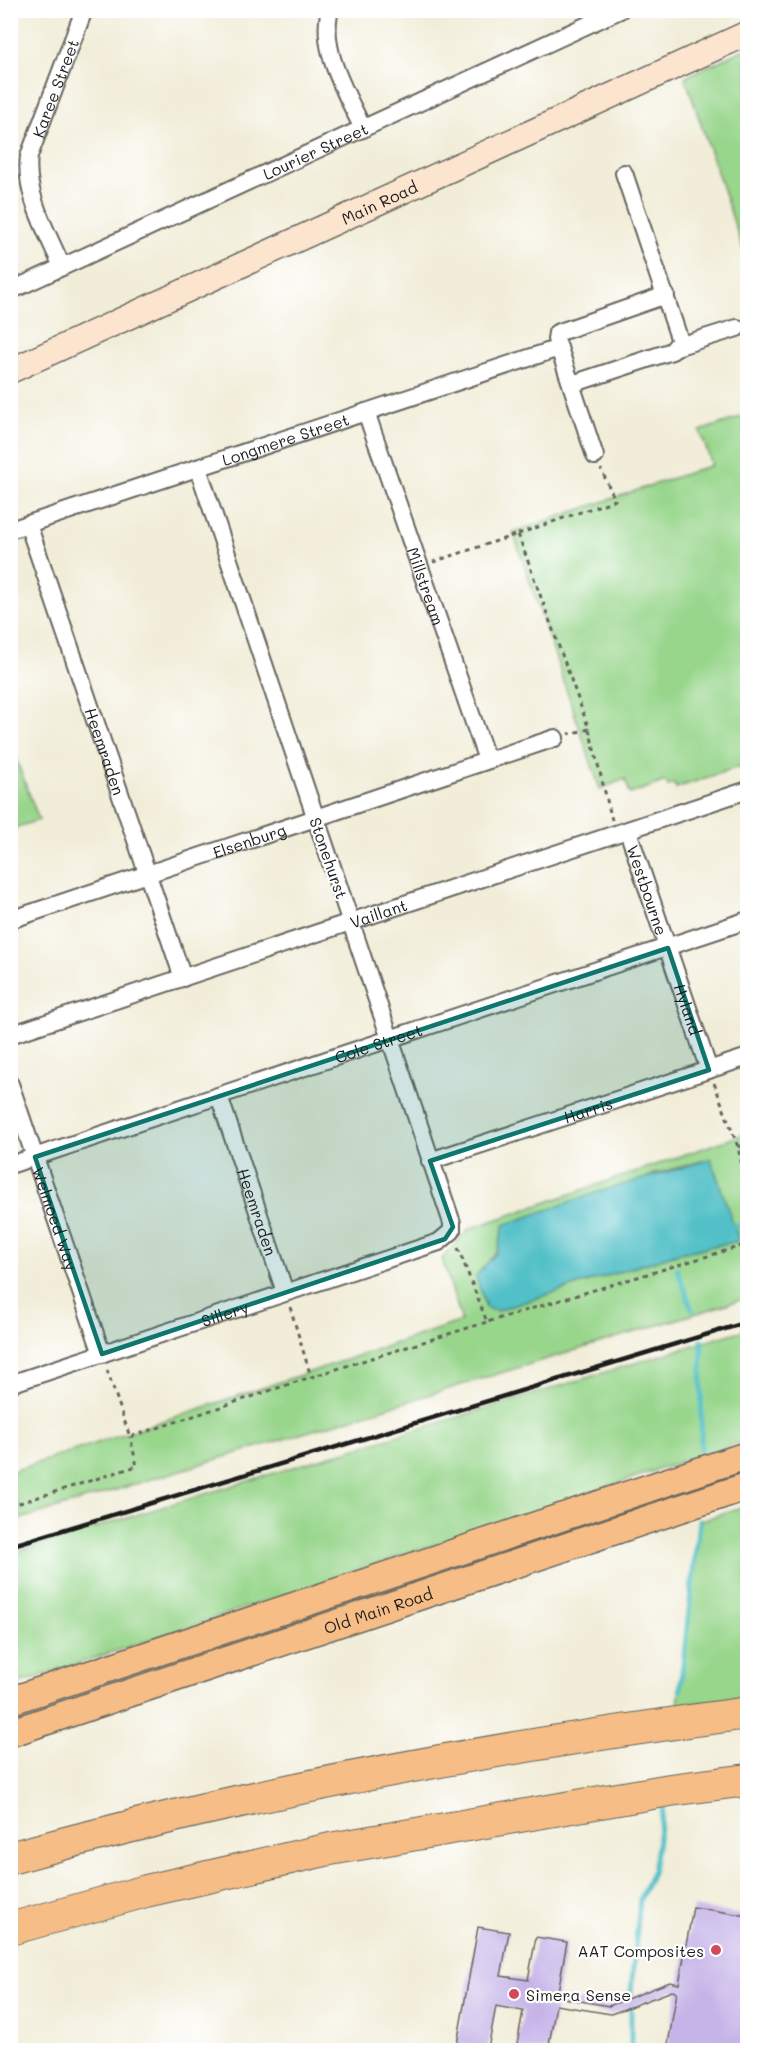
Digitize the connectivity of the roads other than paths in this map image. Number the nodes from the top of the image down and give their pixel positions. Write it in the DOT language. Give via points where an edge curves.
graph roads {
  1 [pos="84,10"];
  2 [pos="330,10"];
  3 [pos="612,12"];
  4 [pos="747,33"];
  5 [pos="363,129"];
  6 [pos="624,173"];
  7 [pos="62,267"];
  8 [pos="10,291"];
  9 [pos="666,295"];
  10 [pos="737,328"];
  11 [pos="679,346"];
  12 [pos="559,348"];
  13 [pos="10,371"];
  14 [pos="572,384"];
  15 [pos="366,412"];
  16 [pos="595,456"];
  17 [pos="198,468"];
  18 [pos="28,524"];
  19 [pos="10,530"];
  20 [pos="555,738"];
  21 [pos="487,760"];
  22 [pos="747,790"];
  23 [pos="315,818"];
  24 [pos="622,832"];
  25 [pos="147,874"];
  26 [pos="10,920"];
  27 [pos="747,920"];
  28 [pos="350,923"];
  29 [pos="668,948"];
  30 [pos="183,978"];
  31 [pos="10,1035"];
  32 [pos="389,1040"];
  33 [pos="747,1057"];
  34 [pos="709,1070"];
  35 [pos="10,1084"];
  36 [pos="219,1096"];
  37 [pos="34,1157"];
  38 [pos="430,1161"];
  39 [pos="10,1165"];
  40 [pos="446,1236"];
  41 [pos="285,1292"];
  42 [pos="102,1354"];
  43 [pos="10,1384"];
  44 [pos="747,1455"];
  45 [pos="747,1486"];
  46 [pos="10,1701"];
  47 [pos="747,1713"];
  48 [pos="10,1733"];
  49 [pos="747,1780"];
  50 [pos="10,1858"];
  51 [pos="10,1929"];
  1 -- 7 [label="street, Karee Street" via="27,168 30,191"];
  2 -- 5 [label="street" via="328,46"];
  3 -- 5 [label="street, Lourier Street"];
  4 -- 13 [label="main road, Main Road"];
  5 -- 7 [label="street, Lourier Street"];
  6 -- 9 [label="street"];
  7 -- 8 [label="street, Lourier Street"];
  9 -- 11 [label="street" via="680,337"];
  9 -- 12 [label="street" via="562,329 556,336"];
  10 -- 11 [label="street"];
  11 -- 14 [label="street"];
  12 -- 14 [label="street"];
  12 -- 15 [label="street, Longmere Street"];
  14 -- 16 [label="street"];
  15 -- 17 [label="street, Longmere Street"];
  15 -- 21 [label="street, Millstream"];
  17 -- 18 [label="street, Longmere Street"];
  17 -- 23 [label="street, Stonehurst"];
  18 -- 19 [label="street, Longmere Street"];
  18 -- 25 [label="street, Heemraden"];
  20 -- 21 [label="street, Elsenburg"];
  21 -- 23 [label="street, Elsenburg"];
  22 -- 24 [label="street, Vaillant"];
  23 -- 25 [label="street, Elsenburg"];
  23 -- 28 [label="street, Stonehurst"];
  24 -- 28 [label="street, Vaillant"];
  24 -- 29 [label="street, Westbourne"];
  25 -- 26 [label="street, Elsenburg"];
  25 -- 30 [label="street, Heemraden"];
  27 -- 29 [label="street, Cole Street"];
  28 -- 30 [label="street, Vaillant"];
  28 -- 32 [label="street, Stonehurst"];
  29 -- 32 [label="street, Cole Street"];
  29 -- 34 [label="street, Hyland"];
  30 -- 31 [label="street, Vaillant"];
  32 -- 36 [label="street, Cole Street"];
  32 -- 38 [label="street, Stonehurst"];
  33 -- 34 [label="street, Harris"];
  34 -- 38 [label="street, Harris"];
  35 -- 37 [label="street, Welmoed Way"];
  36 -- 37 [label="street, Cole Street"];
  36 -- 41 [label="street, Heemraden"];
  37 -- 39 [label="street, Cole Street"];
  37 -- 42 [label="street, Welmoed Way"];
  38 -- 40 [label="street, Stonehurst"];
  40 -- 41 [label="street, Sillery"];
  41 -- 42 [label="street, Sillery"];
  42 -- 43 [label="street, Sillery"];
  44 -- 46 [label="main road, Old Main Road"];
  45 -- 48 [label="main road, Old Main Road"];
  47 -- 50 [label="highway" via="313,1786 121,1827"];
  49 -- 51 [label="highway" via="330,1849 146,1891"];
}
